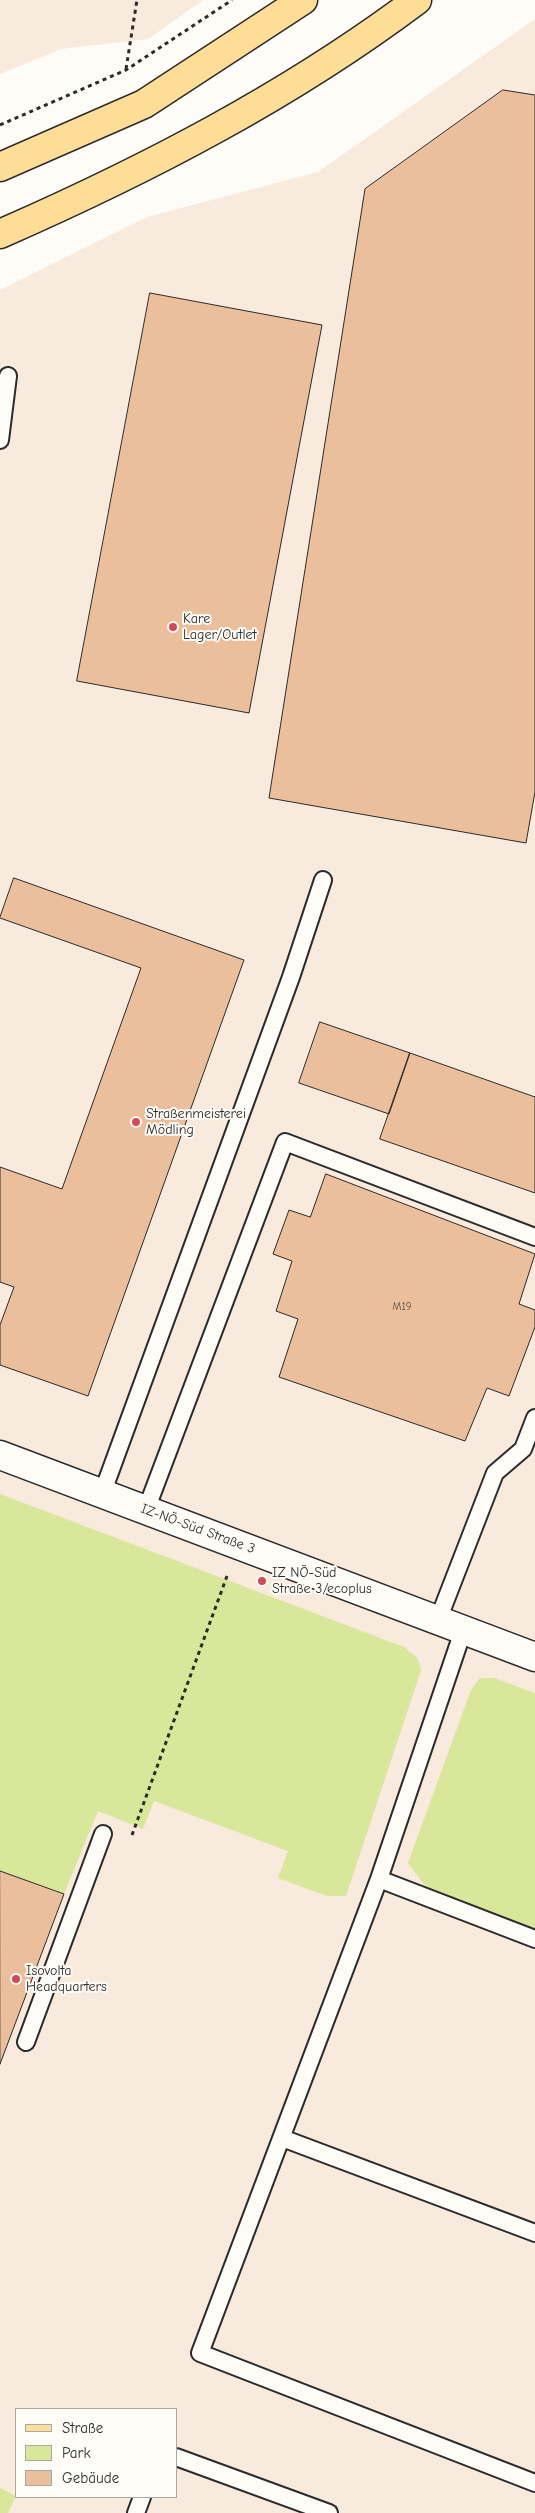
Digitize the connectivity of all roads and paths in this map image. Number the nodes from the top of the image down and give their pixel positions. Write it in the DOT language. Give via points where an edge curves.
graph roads {
  1 [pos="137,0"];
  2 [pos="232,0"];
  3 [pos="303,0"];
  4 [pos="417,0"];
  5 [pos="126,70"];
  6 [pos="0,125"];
  7 [pos="0,167"];
  8 [pos="0,234"];
  9 [pos="8,376"];
  10 [pos="0,440"];
  11 [pos="323,880"];
  12 [pos="535,1237"];
  13 [pos="535,1418"];
  14 [pos="0,1456"];
  15 [pos="102,1494"];
  16 [pos="146,1510"];
  17 [pos="238,1545"];
  18 [pos="438,1620"];
  19 [pos="463,1631"];
  20 [pos="535,1657"];
  21 [pos="103,1834"];
  22 [pos="128,1844"];
  23 [pos="379,1879"];
  24 [pos="535,1939"];
  25 [pos="26,2042"];
  26 [pos="282,2138"];
  27 [pos="535,2233"];
  28 [pos="178,2458"];
  29 [pos="535,2483"];
  30 [pos="142,2498"];
  31 [pos="136,2513"];
  32 [pos="329,2513"];
  1 -- 5 [label="path"];
  2 -- 5 [label="path"];
  3 -- 7 [label="main road" via="144,104"];
  4 -- 8 [label="main road" via="301,79 166,157"];
  5 -- 6 [label="path"];
  9 -- 10 [label="lane"];
  11 -- 15 [label="lane" via="291,977"];
  12 -- 16 [label="lane" via="285,1142"];
  13 -- 18 [label="lane" via="523,1449 495,1473"];
  14 -- 15 [label="street, IZ-NÖ-Süd Straße 3"];
  15 -- 16 [label="street, IZ-NÖ-Süd Straße 3"];
  16 -- 17 [label="street, IZ-NÖ-Süd Straße 3"];
  17 -- 18 [label="street, IZ-NÖ-Süd Straße 3"];
  17 -- 22 [label="path"];
  18 -- 19 [label="street, IZ-NÖ-Süd Straße 3"];
  19 -- 20 [label="street, IZ-NÖ-Süd Straße 3"];
  19 -- 23 [label="lane"];
  21 -- 25 [label="lane"];
  23 -- 24 [label="lane"];
  23 -- 26 [label="lane"];
  26 -- 27 [label="lane"];
  26 -- 29 [label="lane" via="200,2354"];
  28 -- 32 [label="lane"];
  30 -- 31 [label="lane"];
}
